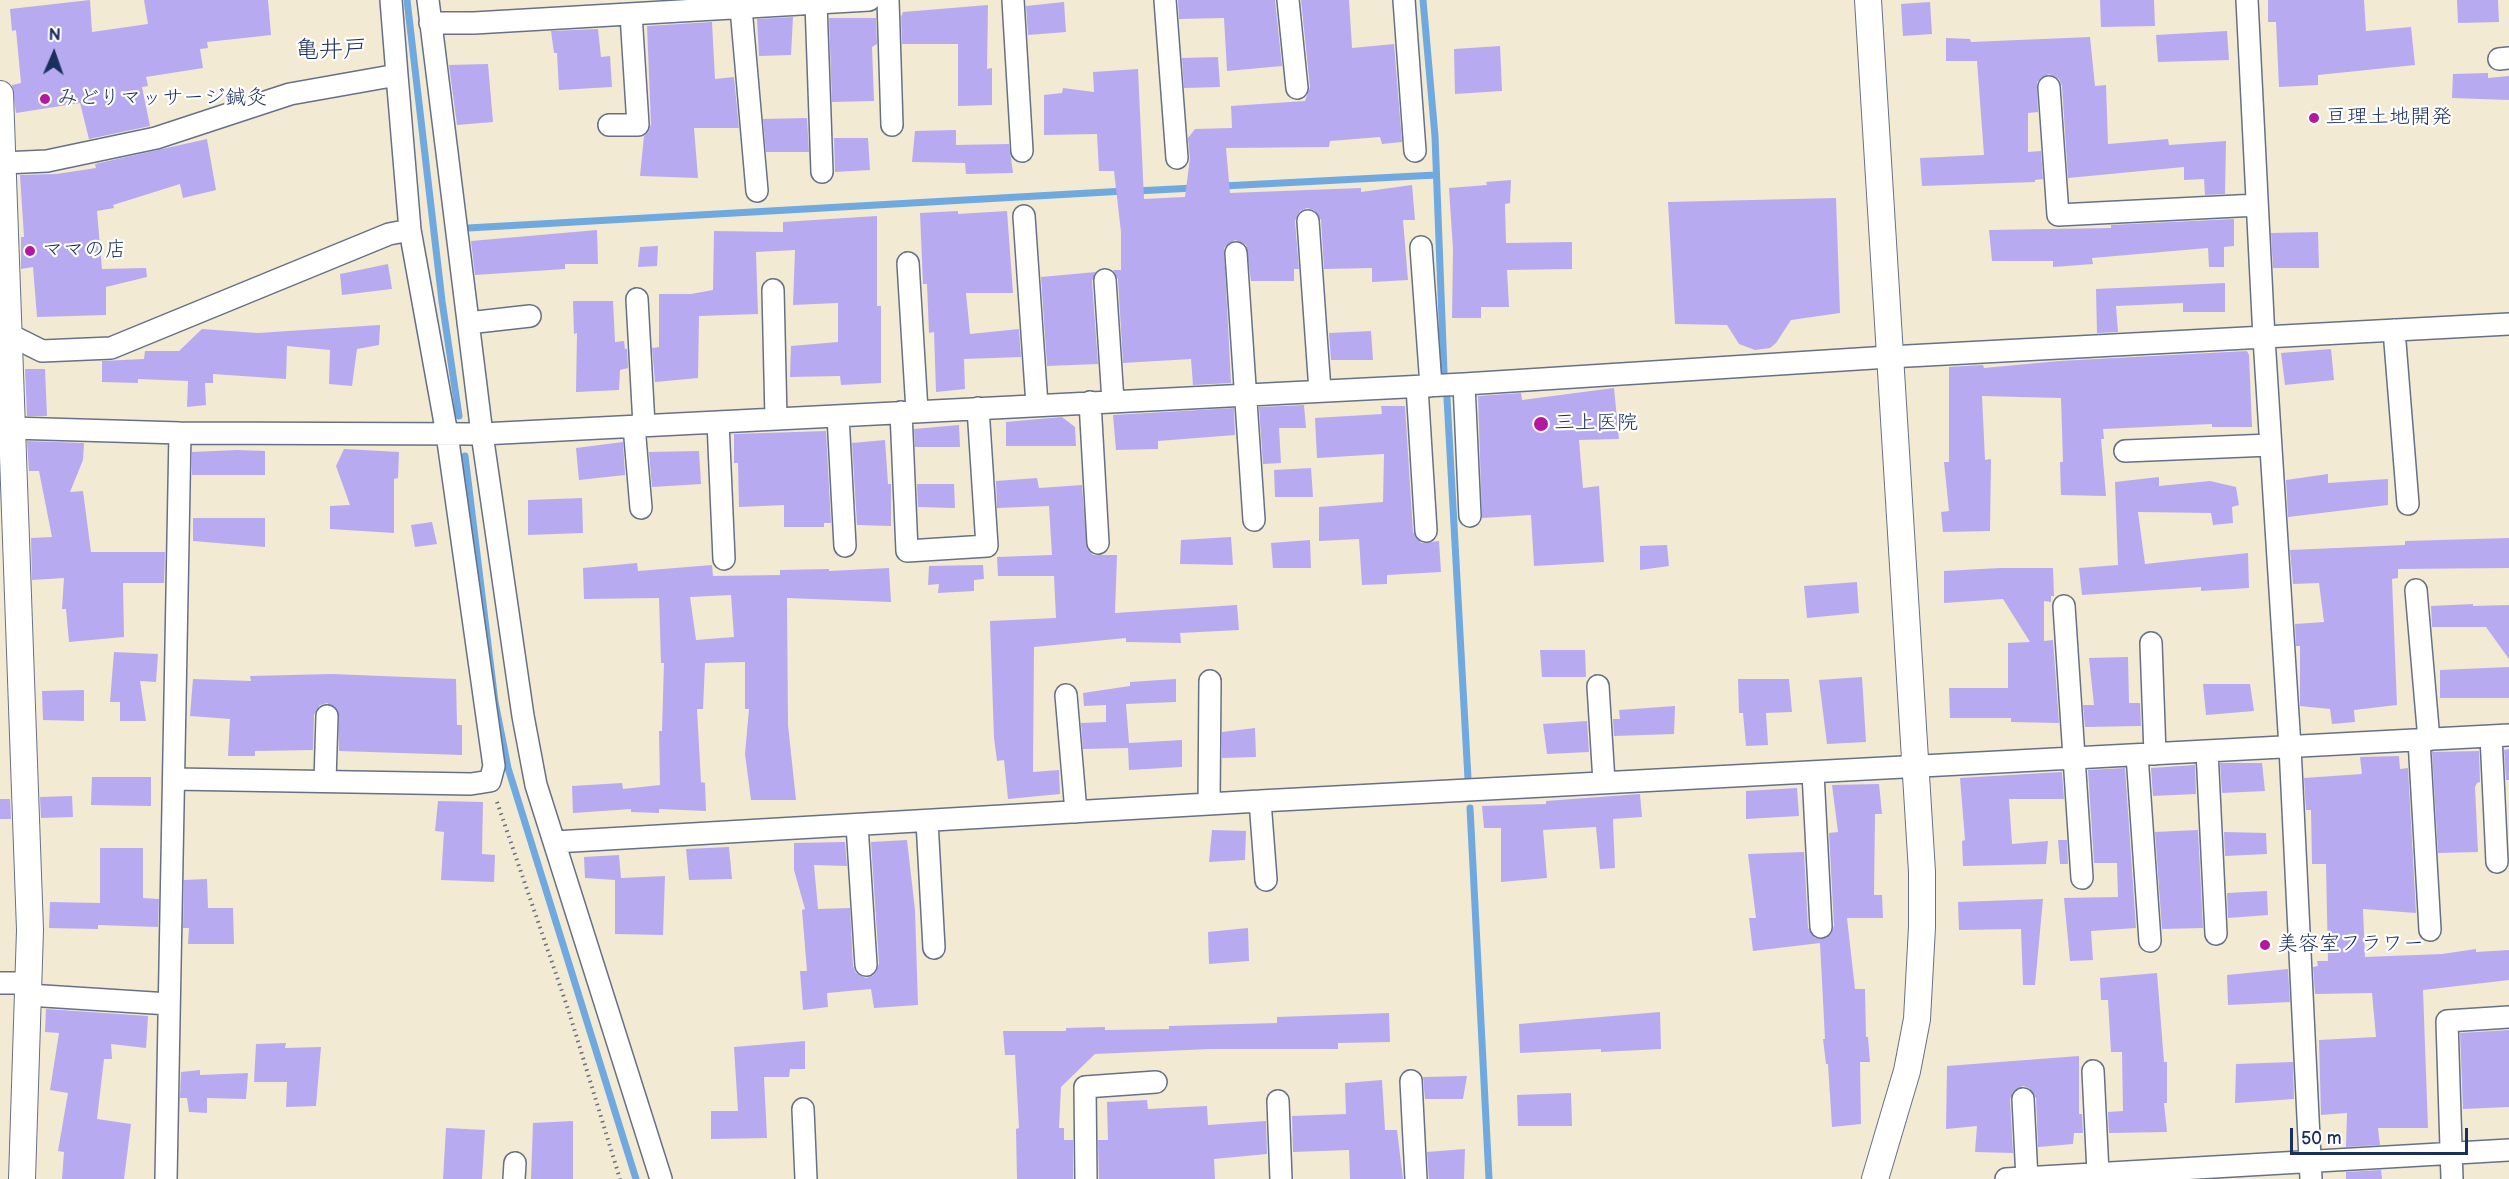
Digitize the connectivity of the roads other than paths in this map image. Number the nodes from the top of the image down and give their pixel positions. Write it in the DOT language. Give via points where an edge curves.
graph roads {
  1 [pos="391,0"];
  2 [pos="428,0"];
  3 [pos="868,0"];
  4 [pos="888,0"];
  5 [pos="1013,0"];
  6 [pos="1165,0"];
  7 [pos="1288,0"];
  8 [pos="1404,0"];
  9 [pos="1868,0"];
  10 [pos="2247,0"];
  11 [pos="816,3"];
  12 [pos="741,8"];
  13 [pos="631,14"];
  14 [pos="430,23"];
  15 [pos="398,75"];
  16 [pos="2049,87"];
  17 [pos="1298,88"];
  18 [pos="0,94"];
  19 [pos="892,124"];
  20 [pos="609,125"];
  21 [pos="1022,151"];
  22 [pos="1415,151"];
  23 [pos="1178,158"];
  24 [pos="3,163"];
  25 [pos="822,172"];
  26 [pos="757,191"];
  27 [pos="2257,205"];
  28 [pos="1024,216"];
  29 [pos="1308,221"];
  30 [pos="410,230"];
  31 [pos="3,237"];
  32 [pos="1421,247"];
  33 [pos="1236,253"];
  34 [pos="908,263"];
  35 [pos="1105,280"];
  36 [pos="773,290"];
  37 [pos="637,299"];
  38 [pos="530,316"];
  39 [pos="468,323"];
  40 [pos="2509,324"];
  41 [pos="2394,330"];
  42 [pos="4,334"];
  43 [pos="2264,338"];
  44 [pos="1889,357"];
  45 [pos="1464,384"];
  46 [pos="1424,386"];
  47 [pos="1320,391"];
  48 [pos="1246,395"];
  49 [pos="1113,401"];
  50 [pos="1089,402"];
  51 [pos="1037,405"];
  52 [pos="978,408"];
  53 [pos="909,412"];
  54 [pos="838,416"];
  55 [pos="776,418"];
  56 [pos="718,422"];
  57 [pos="639,426"];
  58 [pos="12,428"];
  59 [pos="180,433"];
  60 [pos="447,434"];
  61 [pos="482,434"];
  62 [pos="2270,445"];
  63 [pos="2125,451"];
  64 [pos="2408,504"];
  65 [pos="641,508"];
  66 [pos="1470,516"];
  67 [pos="1254,520"];
  68 [pos="1426,531"];
  69 [pos="1098,543"];
  70 [pos="845,546"];
  71 [pos="724,559"];
  72 [pos="2416,590"];
  73 [pos="2064,606"];
  74 [pos="2151,643"];
  75 [pos="1210,681"];
  76 [pos="1598,686"];
  77 [pos="1066,696"];
  78 [pos="327,716"];
  79 [pos="2500,736"];
  80 [pos="2424,740"];
  81 [pos="2290,747"];
  82 [pos="2207,751"];
  83 [pos="2146,755"];
  84 [pos="2073,759"];
  85 [pos="1915,768"];
  86 [pos="1814,773"];
  87 [pos="174,778"];
  88 [pos="325,782"];
  89 [pos="1604,782"];
  90 [pos="1260,801"];
  91 [pos="1209,804"];
  92 [pos="1076,812"];
  93 [pos="927,821"];
  94 [pos="856,825"];
  95 [pos="555,842"];
  96 [pos="2497,862"];
  97 [pos="2082,878"];
  98 [pos="1266,880"];
  99 [pos="1821,927"];
  100 [pos="2430,930"];
  101 [pos="2217,934"];
  102 [pos="2150,941"];
  103 [pos="934,948"];
  104 [pos="866,965"];
  105 [pos="0,983"];
  106 [pos="28,989"];
  107 [pos="169,1004"];
  108 [pos="2509,1017"];
  109 [pos="2093,1071"];
  110 [pos="1411,1081"];
  111 [pos="1156,1082"];
  112 [pos="2022,1099"];
  113 [pos="1278,1101"];
  114 [pos="803,1109"];
  115 [pos="2509,1150"];
  116 [pos="2451,1153"];
  117 [pos="2310,1170"];
  118 [pos="2098,1173"];
  119 [pos="2162,1174"];
  120 [pos="2027,1178"];
  121 [pos="22,1179"];
  122 [pos="166,1179"];
  123 [pos="661,1179"];
  124 [pos="806,1179"];
  125 [pos="1086,1179"];
  126 [pos="1281,1179"];
  127 [pos="1416,1179"];
  128 [pos="1875,1179"];
  129 [pos="2006,1179"];
  130 [pos="2452,1179"];
  1 -- 15 [label="street"];
  2 -- 14 [label="street"];
  3 -- 11 [label="street"];
  4 -- 19 [label="street"];
  5 -- 21 [label="street"];
  6 -- 23 [label="street"];
  7 -- 17 [label="street"];
  8 -- 22 [label="street"];
  9 -- 44 [label="street"];
  10 -- 27 [label="street"];
  11 -- 12 [label="street"];
  11 -- 25 [label="street"];
  12 -- 13 [label="street"];
  12 -- 26 [label="street"];
  13 -- 14 [label="street"];
  13 -- 20 [label="street" via="638,125"];
  14 -- 39 [label="street"];
  15 -- 24 [label="street" via="290,94 156,138 47,161"];
  15 -- 30 [label="street"];
  16 -- 27 [label="street" via="2058,215"];
  18 -- 24 [label="street"];
  24 -- 31 [label="street"];
  27 -- 43 [label="street"];
  28 -- 51 [label="street"];
  29 -- 47 [label="street"];
  30 -- 42 [label="street" via="389,234 111,348 42,351"];
  30 -- 60 [label="street"];
  31 -- 42 [label="street"];
  32 -- 46 [label="street"];
  33 -- 48 [label="street"];
  34 -- 53 [label="street"];
  35 -- 49 [label="street"];
  36 -- 55 [label="street"];
  37 -- 57 [label="street"];
  38 -- 39 [label="street"];
  39 -- 61 [label="street"];
  40 -- 41 [label="street"];
  41 -- 43 [label="street"];
  41 -- 64 [label="street"];
  42 -- 58 [label="street"];
  43 -- 44 [label="street"];
  43 -- 62 [label="street"];
  44 -- 45 [label="street"];
  44 -- 85 [label="street"];
  45 -- 46 [label="street"];
  45 -- 66 [label="street"];
  46 -- 47 [label="street"];
  46 -- 68 [label="street"];
  47 -- 48 [label="street"];
  48 -- 49 [label="street"];
  48 -- 67 [label="street"];
  49 -- 50 [label="street"];
  50 -- 51 [label="street"];
  50 -- 69 [label="street"];
  51 -- 52 [label="street"];
  52 -- 53 [label="street"];
  52 -- 53 [label="street" via="987,546 907,551"];
  53 -- 54 [label="street"];
  54 -- 55 [label="street"];
  54 -- 70 [label="street"];
  55 -- 56 [label="street"];
  56 -- 57 [label="street"];
  56 -- 71 [label="street"];
  57 -- 61 [label="street"];
  57 -- 65 [label="street"];
  58 -- 59 [label="street"];
  58 -- 106 [label="street" via="27,803"];
  59 -- 60 [label="street"];
  59 -- 87 [label="street"];
  60 -- 61 [label="street"];
  60 -- 88 [label="street" via="494,766 490,781"];
  61 -- 95 [label="street" via="523,716 537,785"];
  62 -- 63 [label="street"];
  62 -- 81 [label="street"];
  72 -- 80 [label="street"];
  73 -- 84 [label="street"];
  74 -- 83 [label="street"];
  75 -- 91 [label="street"];
  76 -- 89 [label="street"];
  77 -- 92 [label="street"];
  78 -- 88 [label="street"];
  79 -- 80 [label="street"];
  79 -- 96 [label="street"];
  80 -- 81 [label="street"];
  80 -- 100 [label="street"];
  81 -- 82 [label="street"];
  81 -- 117 [label="street"];
  82 -- 83 [label="street"];
  82 -- 101 [label="street"];
  83 -- 84 [label="street"];
  83 -- 102 [label="street"];
  84 -- 85 [label="street"];
  84 -- 97 [label="street"];
  85 -- 86 [label="street"];
  85 -- 128 [label="street" via="1922,872 1917,1019"];
  86 -- 89 [label="street"];
  86 -- 99 [label="street"];
  87 -- 88 [label="street"];
  87 -- 107 [label="street"];
  89 -- 90 [label="street"];
  90 -- 91 [label="street"];
  90 -- 98 [label="street"];
  91 -- 92 [label="street"];
  92 -- 93 [label="street"];
  93 -- 94 [label="street"];
  93 -- 103 [label="street"];
  94 -- 95 [label="street"];
  94 -- 104 [label="street"];
  95 -- 123 [label="street"];
  105 -- 106 [label="street"];
  106 -- 107 [label="street"];
  106 -- 121 [label="street"];
  107 -- 122 [label="street"];
  108 -- 116 [label="street" via="2447,1021"];
  109 -- 118 [label="street"];
  110 -- 127 [label="street"];
  111 -- 125 [label="street" via="1085,1087"];
  112 -- 120 [label="street"];
  113 -- 126 [label="street"];
  114 -- 124 [label="street"];
  115 -- 116 [label="street"];
  116 -- 117 [label="street"];
  116 -- 130 [label="street"];
  117 -- 119 [label="street"];
  118 -- 119 [label="street"];
  118 -- 120 [label="street"];
  120 -- 129 [label="street"];
}
